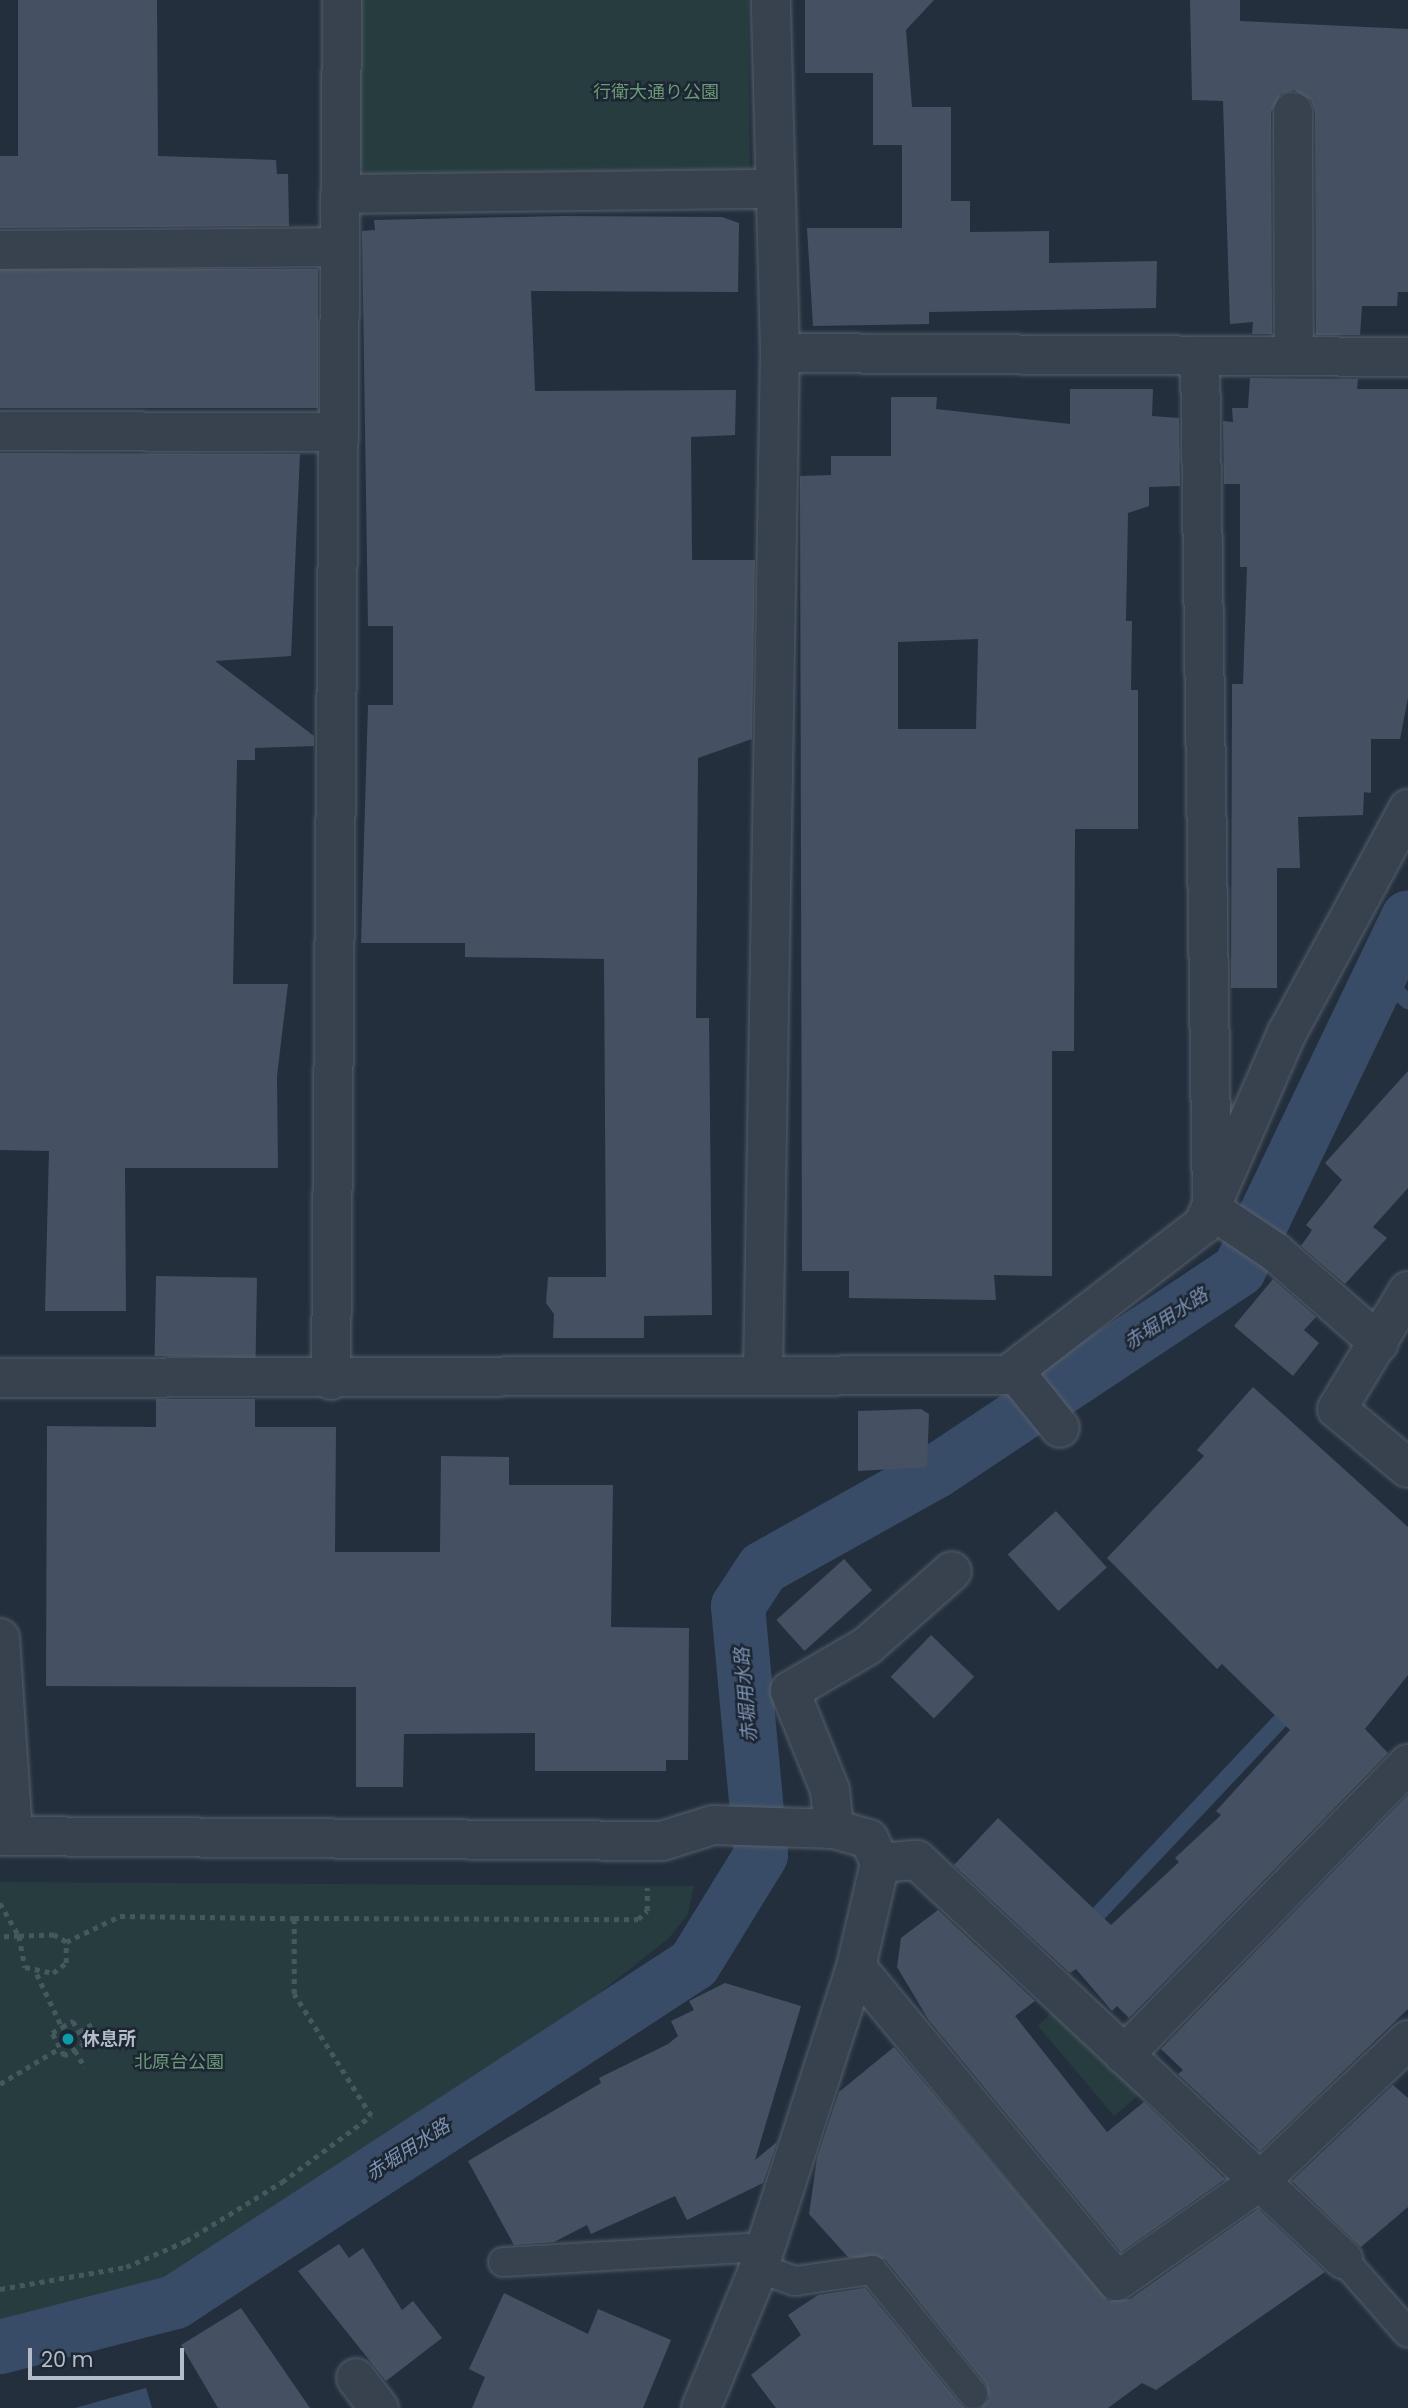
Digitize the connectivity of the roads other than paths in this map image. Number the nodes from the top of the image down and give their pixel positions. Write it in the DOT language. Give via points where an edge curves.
graph roads {
  1 [pos="342,0"];
  2 [pos="771,0"];
  3 [pos="1293,112"];
  4 [pos="775,189"];
  5 [pos="340,194"];
  6 [pos="337,247"];
  7 [pos="0,250"];
  8 [pos="780,353"];
  9 [pos="1200,356"];
  10 [pos="1294,356"];
  11 [pos="1408,357"];
  12 [pos="0,431"];
  13 [pos="337,432"];
  14 [pos="1408,809"];
  15 [pos="1398,870"];
  16 [pos="1225,1219"];
  17 [pos="1408,1291"];
  18 [pos="1379,1343"];
  19 [pos="763,1374"];
  20 [pos="0,1378"];
  21 [pos="331,1380"];
  22 [pos="1022,1382"];
  23 [pos="1060,1428"];
  24 [pos="1408,1468"];
  25 [pos="952,1571"];
  26 [pos="0,1638"];
  27 [pos="1408,1764"];
  28 [pos="834,1829"];
  29 [pos="7,1836"];
  30 [pos="880,1863"];
  31 [pos="856,1967"];
  32 [pos="1408,2040"];
  33 [pos="1124,2055"];
  34 [pos="1259,2182"];
  35 [pos="761,2258"];
  36 [pos="1343,2259"];
  37 [pos="503,2262"];
  38 [pos="1408,2333"];
  39 [pos="356,2378"];
  40 [pos="973,2394"];
  41 [pos="379,2408"];
  42 [pos="701,2408"];
  1 -- 5 [label="street"];
  2 -- 4 [label="street"];
  3 -- 10 [label="street"];
  4 -- 5 [label="street"];
  4 -- 8 [label="street"];
  5 -- 6 [label="street"];
  6 -- 7 [label="street"];
  6 -- 13 [label="street"];
  8 -- 9 [label="street"];
  8 -- 19 [label="street"];
  9 -- 10 [label="street"];
  9 -- 16 [label="street"];
  10 -- 11 [label="street"];
  12 -- 13 [label="street"];
  13 -- 21 [label="street"];
  14 -- 15 [label="street"];
  15 -- 16 [label="street" via="1287,1033"];
  16 -- 18 [label="street" via="1275,1252"];
  16 -- 22 [label="street" via="1203,1225"];
  17 -- 18 [label="street"];
  18 -- 24 [label="street" via="1338,1409"];
  19 -- 21 [label="street"];
  19 -- 22 [label="street"];
  20 -- 21 [label="street"];
  22 -- 23 [label="street"];
  25 -- 28 [label="street" via="867,1646 790,1691 830,1790"];
  26 -- 29 [label="street"];
  27 -- 33 [label="street"];
  28 -- 29 [label="street" via="713,1825 662,1841"];
  28 -- 30 [label="street" via="869,1839"];
  30 -- 31 [label="street"];
  30 -- 33 [label="street" via="917,1860"];
  31 -- 34 [label="street" via="1117,2281"];
  31 -- 35 [label="street"];
  32 -- 34 [label="street"];
  33 -- 34 [label="street"];
  34 -- 36 [label="street"];
  35 -- 37 [label="lane"];
  35 -- 40 [label="lane" via="795,2281 872,2270"];
  35 -- 42 [label="street"];
  36 -- 38 [label="lane"];
  39 -- 41 [label="street"];
}
